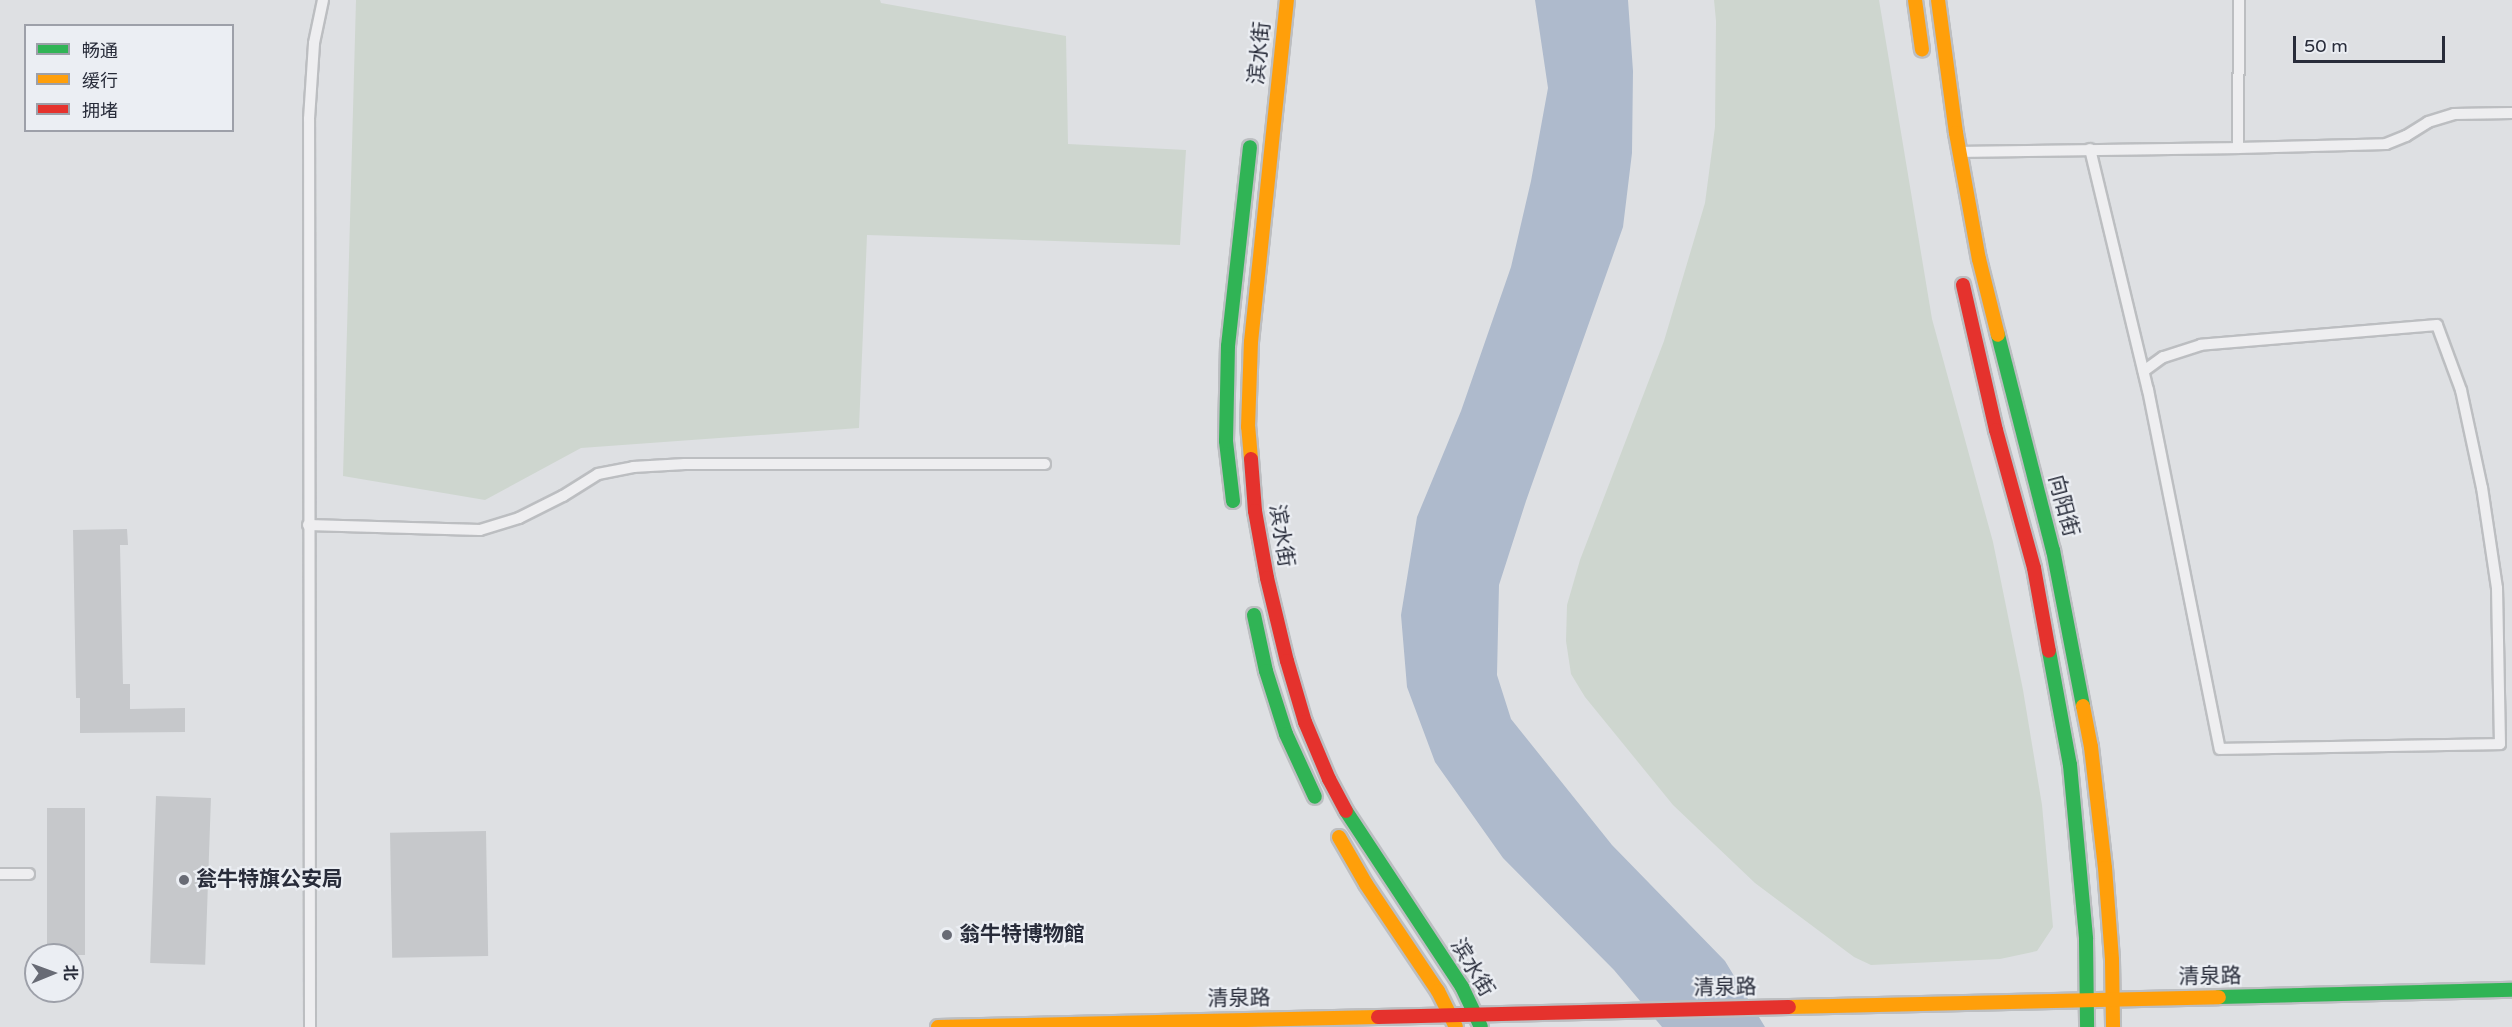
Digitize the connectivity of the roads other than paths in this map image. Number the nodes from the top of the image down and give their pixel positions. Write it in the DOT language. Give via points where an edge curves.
graph roads {
  1 [pos="323,0"];
  2 [pos="1287,0"];
  3 [pos="1915,0"];
  4 [pos="1938,0"];
  5 [pos="2239,0"];
  6 [pos="1923,59"];
  7 [pos="2512,113"];
  8 [pos="1252,127"];
  9 [pos="2238,148"];
  10 [pos="2090,149"];
  11 [pos="1960,152"];
  12 [pos="1960,269"];
  13 [pos="2144,371"];
  14 [pos="1045,464"];
  15 [pos="1236,518"];
  16 [pos="308,525"];
  17 [pos="1250,598"];
  18 [pos="1321,807"];
  19 [pos="1332,826"];
  20 [pos="0,874"];
  21 [pos="29,874"];
  22 [pos="2512,990"];
  23 [pos="2087,1000"];
  24 [pos="2112,1000"];
  25 [pos="1453,1021"];
  26 [pos="1478,1021"];
  27 [pos="310,1027"];
  28 [pos="938,1027"];
  29 [pos="2087,1027"];
  30 [pos="2112,1027"];
  1 -- 16 [label="lane" via="314,43 309,119"];
  2 -- 26 [label="street, 滨水街" via="1251,342 1248,428 1255,511 1267,578 1305,722 1329,779 1358,832 1462,987"];
  3 -- 6 [label="street"];
  4 -- 11 [label="street, 向阳街"];
  5 -- 9 [label="lane"];
  7 -- 9 [label="lane" via="2454,114 2428,122 2386,144"];
  8 -- 15 [label="street, 滨水街" via="1228,346 1226,441"];
  9 -- 10 [label="lane"];
  10 -- 11 [label="lane"];
  10 -- 13 [label="lane"];
  11 -- 24 [label="street, 向阳街" via="1979,259 2073,644 2104,857"];
  12 -- 23 [label="street" via="1996,430 2034,568 2057,688 2079,852"];
  13 -- 13 [label="lane" via="2163,357 2201,345 2437,325 2461,390 2482,488 2497,588 2500,744 2220,749"];
  14 -- 16 [label="lane" via="633,467 598,474 519,518 480,530"];
  16 -- 27 [label="lane"];
  17 -- 18 [label="street" via="1266,671 1286,734"];
  19 -- 25 [label="street, 滨水街"];
  20 -- 21 [label="lane"];
  22 -- 24 [label="street, 清泉路"];
  23 -- 24 [label="street, 清泉路"];
  23 -- 26 [label="street, 清泉路" via="1593,1012"];
  23 -- 29 [label="street"];
  24 -- 30 [label="street, 向阳街"];
  25 -- 26 [label="street, 清泉路"];
  25 -- 28 [label="street, 清泉路"];
}
